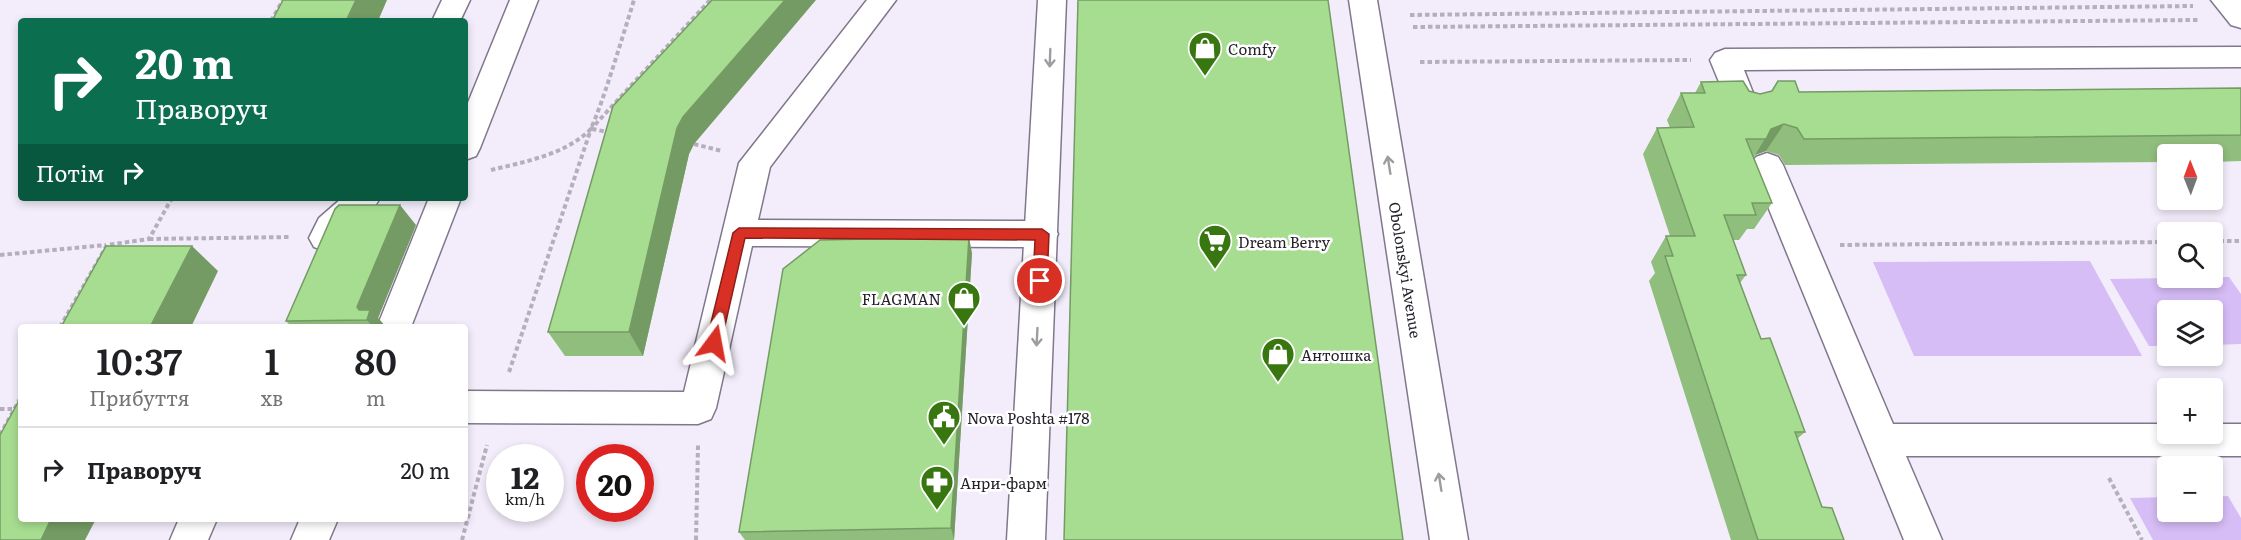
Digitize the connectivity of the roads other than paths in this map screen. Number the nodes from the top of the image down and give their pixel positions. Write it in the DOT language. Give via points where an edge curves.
graph roads {
  1 [pos="456,0"];
  2 [pos="525,0"];
  3 [pos="882,0"];
  4 [pos="1052,0"];
  5 [pos="1363,0"];
  6 [pos="447,18"];
  7 [pos="2241,57"];
  8 [pos="1744,108"];
  9 [pos="468,141"];
  10 [pos="1767,165"];
  11 [pos="360,201"];
  12 [pos="444,201"];
  13 [pos="739,233"];
  14 [pos="1042,234"];
  15 [pos="311,267"];
  16 [pos="395,324"];
  17 [pos="481,407"];
  18 [pos="1881,440"];
  19 [pos="2241,440"];
  20 [pos="197,522"];
  21 [pos="317,522"];
  22 [pos="189,540"];
  23 [pos="310,540"];
  24 [pos="1026,540"];
  25 [pos="1449,540"];
  26 [pos="1923,540"];
  1 -- 6 [label="main road"];
  2 -- 9 [label="main road"];
  3 -- 13 [label="main road" via="755,163"];
  4 -- 14 [label="main road, one-way"];
  25 -- 5 [label="main road, Obolonskyi Avenue, one-way"];
  7 -- 8 [label="main road" via="1725,60"];
  10 -- 18 [label="main road"];
  11 -- 15 [label="main road" via="330,227"];
  12 -- 16 [label="main road"];
  13 -- 14 [label="main road"];
  13 -- 17 [label="main road" via="698,408"];
  14 -- 24 [label="main road, one-way"];
  18 -- 19 [label="main road"];
  18 -- 26 [label="main road"];
  20 -- 22 [label="main road"];
  21 -- 23 [label="main road"];
}
